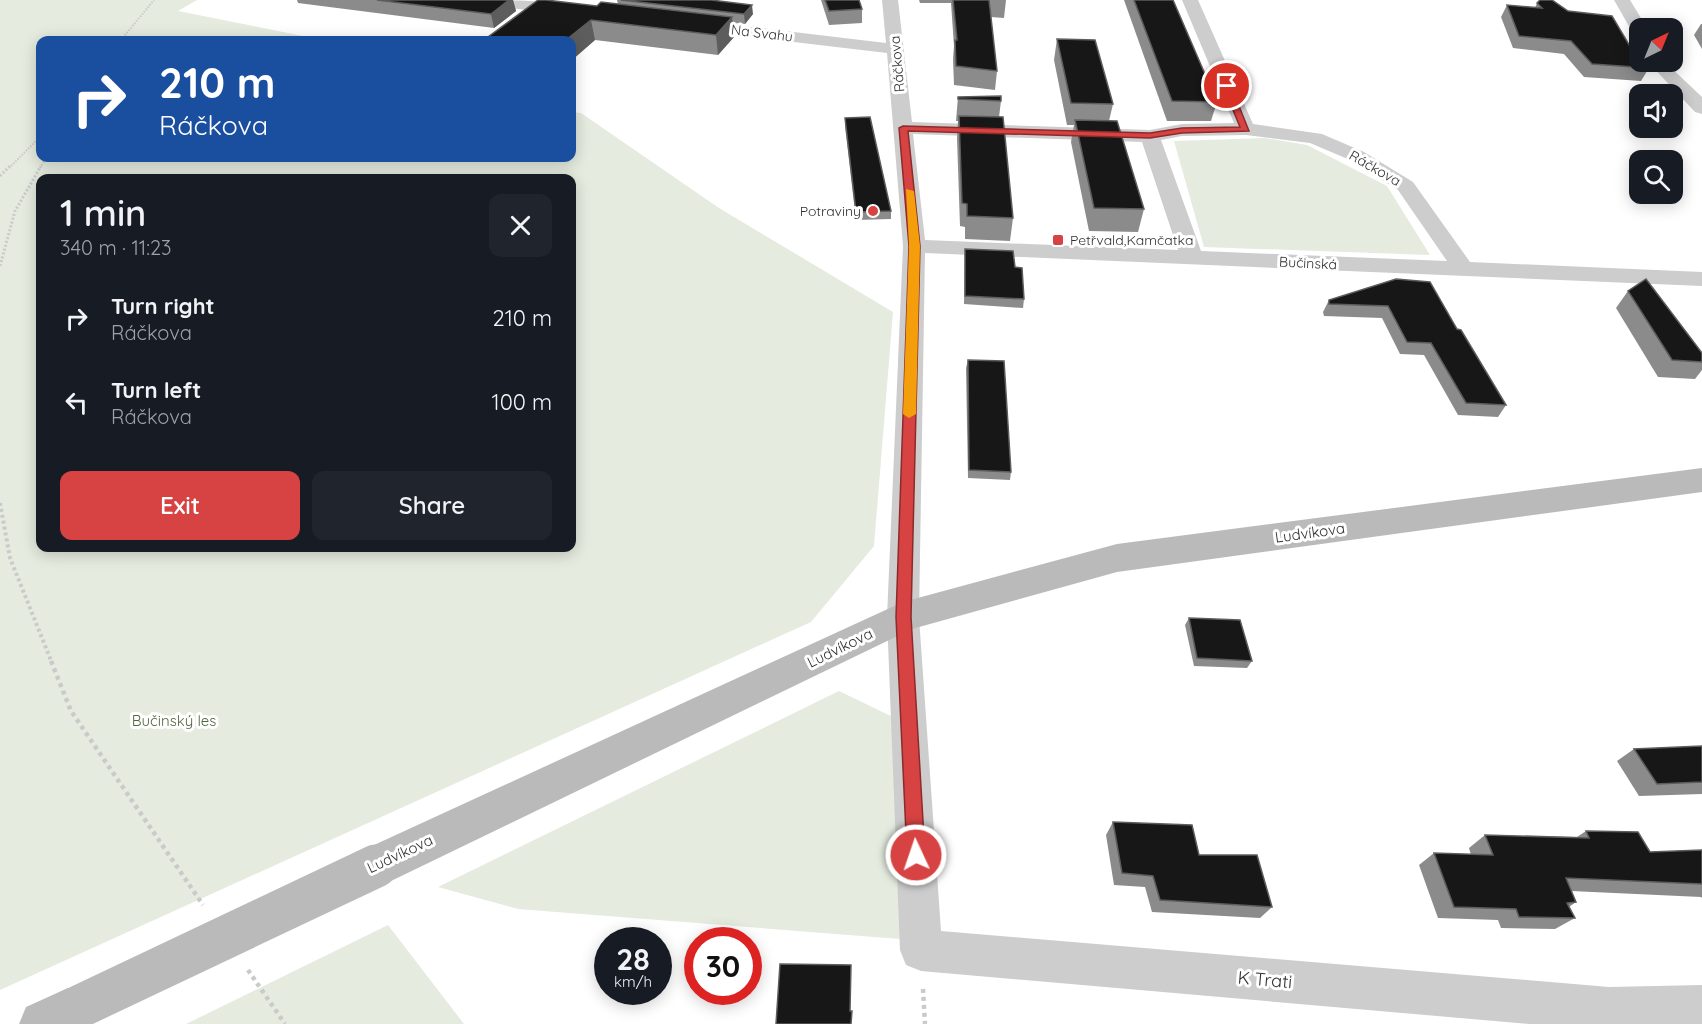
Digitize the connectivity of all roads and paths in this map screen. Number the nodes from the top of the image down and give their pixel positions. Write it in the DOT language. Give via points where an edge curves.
graph roads {
  1 [pos="154,0"];
  2 [pos="484,0"];
  3 [pos="890,0"];
  4 [pos="1190,0"];
  5 [pos="1622,0"];
  6 [pos="590,13"];
  7 [pos="1632,18"];
  8 [pos="672,22"];
  9 [pos="124,36"];
  10 [pos="896,49"];
  11 [pos="1666,72"];
  12 [pos="1702,108"];
  13 [pos="903,128"];
  14 [pos="1246,129"];
  15 [pos="1150,135"];
  16 [pos="36,140"];
  17 [pos="36,175"];
  18 [pos="0,176"];
  19 [pos="914,246"];
  20 [pos="1192,258"];
  21 [pos="0,266"];
  22 [pos="1464,270"];
  23 [pos="1702,279"];
  24 [pos="1702,480"];
  25 [pos="0,503"];
  26 [pos="903,617"];
  27 [pos="205,907"];
  28 [pos="921,950"];
  29 [pos="245,965"];
  30 [pos="1702,1007"];
  31 [pos="1612,1016"];
  32 [pos="55,1018"];
  33 [pos="285,1024"];
  1 -- 9 [label="path"];
  2 -- 6 [label="street"];
  3 -- 10 [label="street, Ráčkova"];
  4 -- 14 [label="street"];
  5 -- 7 [label="street"];
  8 -- 10 [label="street, Na Svahu"];
  10 -- 13 [label="street, Ráčkova"];
  11 -- 12 [label="street"];
  13 -- 15 [label="street, Ráčkova"];
  13 -- 19 [label="street, Ráčkova"];
  14 -- 15 [label="street, Ráčkova"];
  14 -- 22 [label="street, Ráčkova" via="1315,138 1357,156 1406,186"];
  15 -- 20 [label="street"];
  16 -- 18 [label="path"];
  17 -- 21 [label="path" via="15,211"];
  19 -- 20 [label="street, Bučinská"];
  19 -- 26 [label="street, Ráčkova"];
  20 -- 22 [label="street, Bučinská"];
  22 -- 23 [label="street, Bučinská"];
  24 -- 26 [label="street, Ludvíkova" via="1117,558"];
  25 -- 27 [label="path" via="10,558 70,711"];
  26 -- 28 [label="street, Ráčkova"];
  26 -- 32 [label="street, Ludvíkova, bridge"];
  28 -- 31 [label="street, K Trati"];
  29 -- 33 [label="path"];
  30 -- 31 [label="street, K Trati"];
}
